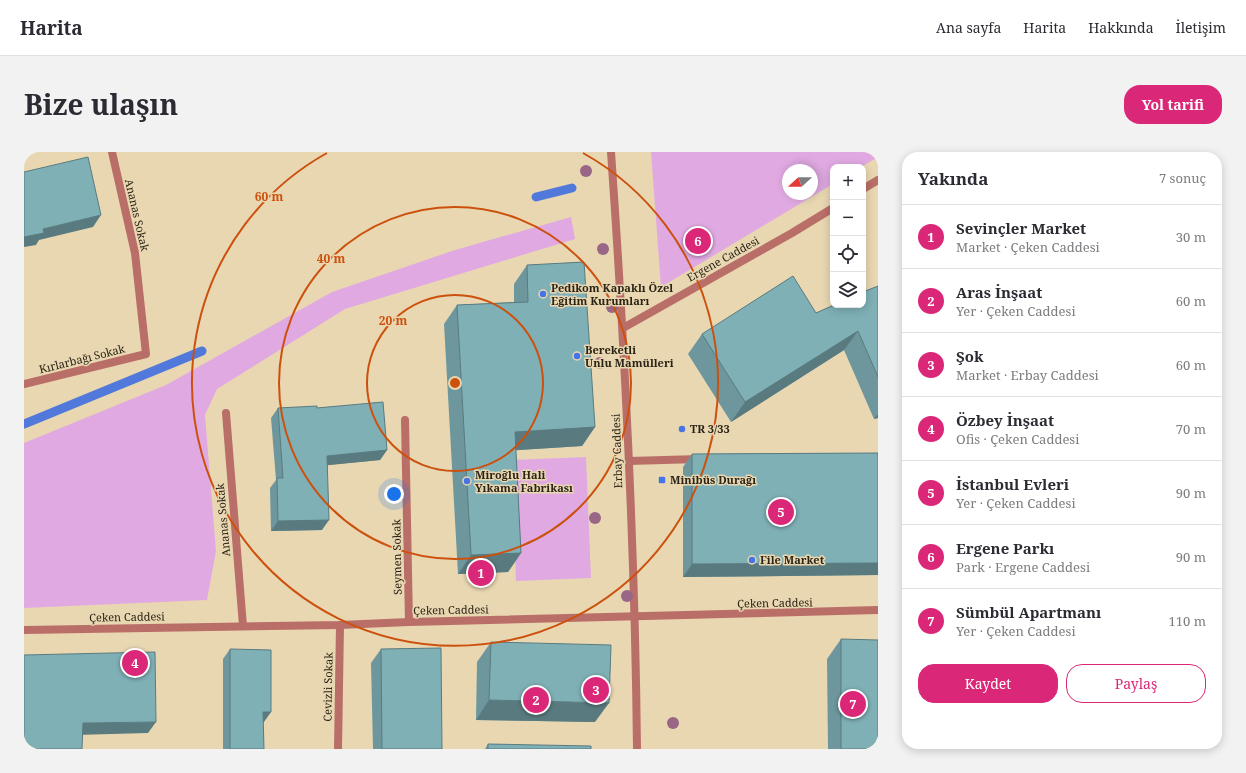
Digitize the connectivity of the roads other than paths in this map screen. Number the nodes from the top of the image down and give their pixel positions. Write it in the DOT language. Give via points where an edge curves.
graph roads {
  1 [pos="112,152"];
  2 [pos="612,152"];
  3 [pos="878,180"];
  4 [pos="866,187"];
  5 [pos="830,210"];
  6 [pos="623,328"];
  7 [pos="146,354"];
  8 [pos="24,384"];
  9 [pos="226,412"];
  10 [pos="405,420"];
  11 [pos="710,459"];
  12 [pos="628,461"];
  13 [pos="878,610"];
  14 [pos="635,616"];
  15 [pos="409,622"];
  16 [pos="340,625"];
  17 [pos="243,626"];
  18 [pos="24,630"];
  19 [pos="338,749"];
  20 [pos="637,749"];
  1 -- 7 [label="street, Ananas Sokak" via="135,253"];
  2 -- 6 [label="street, Erbay Caddesi"];
  3 -- 4 [label="street"];
  5 -- 6 [label="street, Ergene Caddesi"];
  6 -- 12 [label="street, Erbay Caddesi"];
  7 -- 8 [label="street, Kırlarbağı Sokak"];
  9 -- 17 [label="street, Ananas Sokak"];
  10 -- 15 [label="street, Seymen Sokak"];
  11 -- 12 [label="street"];
  12 -- 14 [label="street, Erbay Caddesi"];
  13 -- 14 [label="street, Çeken Caddesi"];
  14 -- 15 [label="street, Çeken Caddesi"];
  14 -- 20 [label="street, Erbay Caddesi"];
  15 -- 16 [label="street, Çeken Caddesi"];
  16 -- 17 [label="street, Çeken Caddesi"];
  16 -- 19 [label="street, Cevizli Sokak"];
  17 -- 18 [label="street, Çeken Caddesi"];
}
